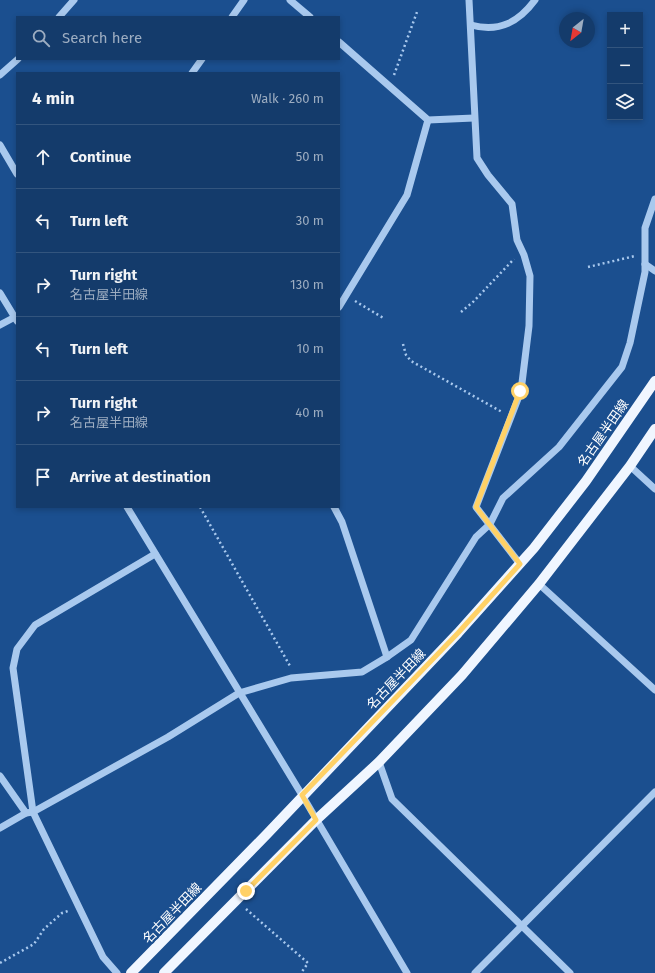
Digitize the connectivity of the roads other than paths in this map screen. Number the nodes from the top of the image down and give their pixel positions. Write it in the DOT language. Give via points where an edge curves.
graph roads {
  1 [pos="74,0"];
  2 [pos="244,0"];
  3 [pos="290,0"];
  4 [pos="469,0"];
  5 [pos="535,0"];
  6 [pos="60,16"];
  7 [pos="233,16"];
  8 [pos="309,16"];
  9 [pos="471,25"];
  10 [pos="340,43"];
  11 [pos="17,60"];
  12 [pos="201,60"];
  13 [pos="193,72"];
  14 [pos="0,74"];
  15 [pos="474,118"];
  16 [pos="428,120"];
  17 [pos="0,145"];
  18 [pos="16,172"];
  19 [pos="655,199"];
  20 [pos="645,264"];
  21 [pos="655,271"];
  22 [pos="0,294"];
  23 [pos="340,305"];
  24 [pos="16,319"];
  25 [pos="0,326"];
  26 [pos="655,381"];
  27 [pos="655,429"];
  28 [pos="630,466"];
  29 [pos="655,489"];
  30 [pos="128,508"];
  31 [pos="335,508"];
  32 [pos="490,524"];
  33 [pos="155,554"];
  34 [pos="520,564"];
  35 [pos="539,584"];
  36 [pos="386,657"];
  37 [pos="655,690"];
  38 [pos="240,693"];
  39 [pos="379,762"];
  40 [pos="0,776"];
  41 [pos="655,792"];
  42 [pos="302,795"];
  43 [pos="30,812"];
  44 [pos="316,820"];
  45 [pos="0,828"];
  46 [pos="523,926"];
  47 [pos="117,973"];
  48 [pos="131,973"];
  49 [pos="164,973"];
  50 [pos="407,973"];
  51 [pos="475,973"];
  52 [pos="570,973"];
  1 -- 6 [label="street"];
  2 -- 7 [label="street"];
  3 -- 8 [label="street"];
  4 -- 9 [label="street"];
  5 -- 9 [label="street" via="525,14 512,22 495,28"];
  9 -- 15 [label="street"];
  10 -- 16 [label="street"];
  11 -- 14 [label="street"];
  12 -- 13 [label="street"];
  15 -- 16 [label="street"];
  15 -- 32 [label="street" via="477,158 512,204 517,240 530,276 529,326 520,391 476,507"];
  16 -- 23 [label="street" via="407,194"];
  17 -- 18 [label="street"];
  19 -- 20 [label="street" via="645,228"];
  20 -- 21 [label="street"];
  20 -- 32 [label="street" via="630,343 622,367 559,446 503,498"];
  22 -- 24 [label="street"];
  24 -- 25 [label="street"];
  26 -- 34 [label="main road, 名古屋半田線" via="586,481"];
  27 -- 28 [label="main road"];
  28 -- 29 [label="street"];
  28 -- 35 [label="main road"];
  30 -- 33 [label="street"];
  31 -- 36 [label="street" via="342,522"];
  32 -- 34 [label="street"];
  32 -- 36 [label="street" via="476,537 411,640"];
  33 -- 38 [label="street"];
  33 -- 43 [label="street" via="35,625 17,649 13,668"];
  34 -- 42 [label="main road, 名古屋半田線" via="458,633"];
  35 -- 37 [label="street"];
  35 -- 39 [label="main road" via="462,675"];
  36 -- 38 [label="street" via="362,672 291,678"];
  38 -- 42 [label="street"];
  38 -- 43 [label="street" via="168,737"];
  39 -- 44 [label="main road"];
  39 -- 46 [label="street" via="392,798"];
  40 -- 43 [label="street"];
  41 -- 46 [label="street"];
  42 -- 44 [label="street"];
  42 -- 48 [label="main road, 名古屋半田線"];
  43 -- 45 [label="street"];
  43 -- 47 [label="street" via="103,957"];
  44 -- 49 [label="main road"];
  44 -- 50 [label="street"];
  46 -- 51 [label="street"];
  46 -- 52 [label="street"];
}
